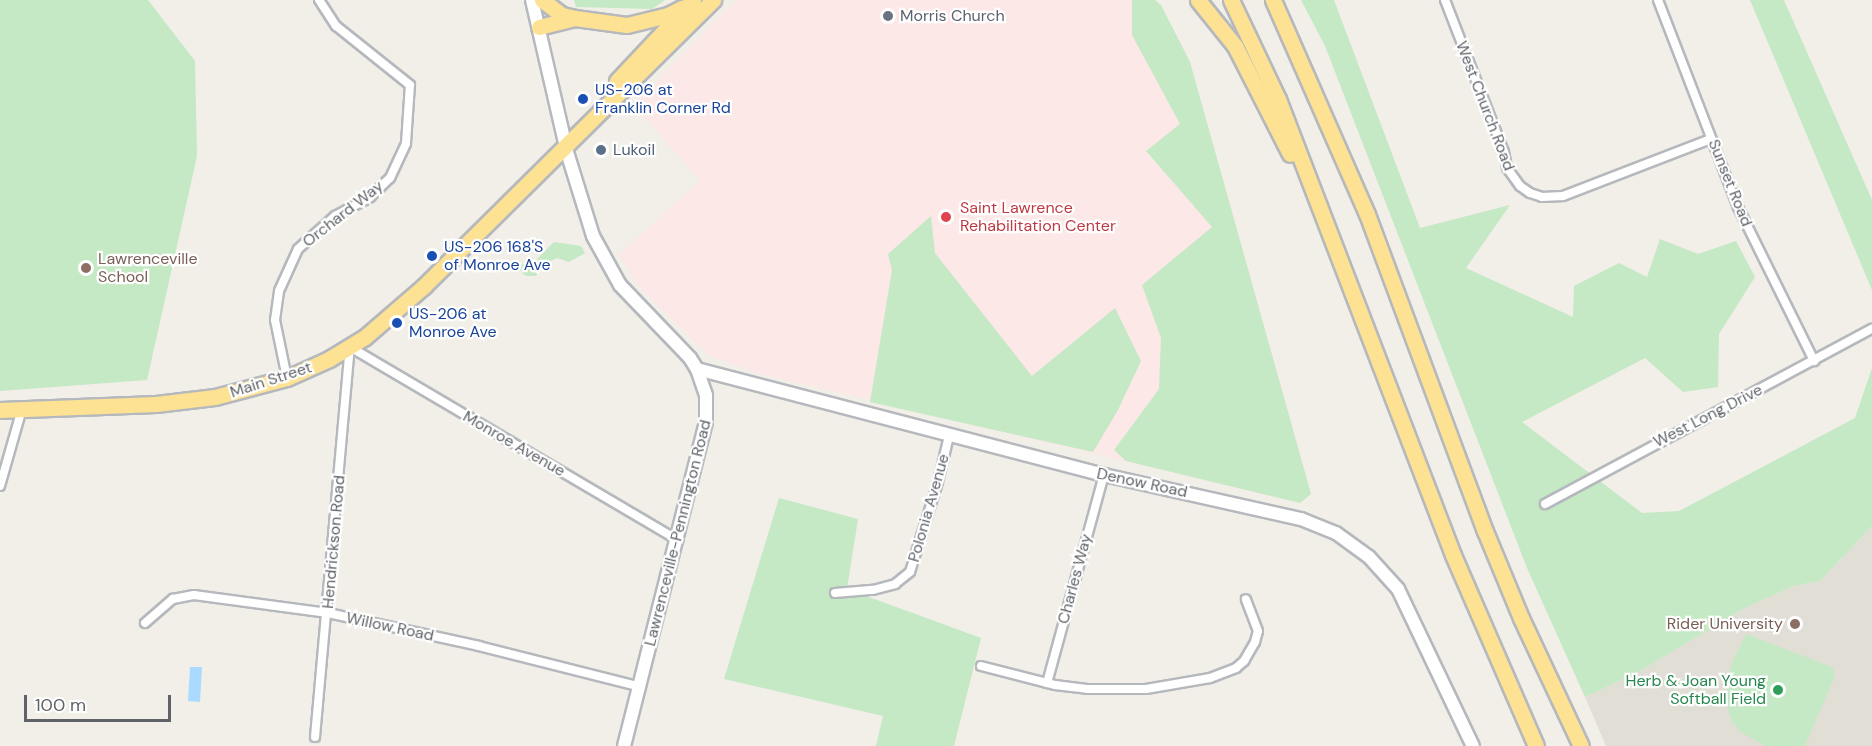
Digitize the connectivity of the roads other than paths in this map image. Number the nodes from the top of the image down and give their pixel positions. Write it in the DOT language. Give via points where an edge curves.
graph roads {
  1 [pos="319,0"];
  2 [pos="532,0"];
  3 [pos="542,0"];
  4 [pos="713,0"];
  5 [pos="1198,0"];
  6 [pos="1231,0"];
  7 [pos="1273,0"];
  8 [pos="1445,0"];
  9 [pos="1658,0"];
  10 [pos="692,2"];
  11 [pos="575,18"];
  12 [pos="539,27"];
  13 [pos="1711,138"];
  14 [pos="566,143"];
  15 [pos="1331,239"];
  16 [pos="1872,329"];
  17 [pos="350,347"];
  18 [pos="1814,361"];
  19 [pos="697,369"];
  20 [pos="287,378"];
  21 [pos="22,409"];
  22 [pos="0,410"];
  23 [pos="949,436"];
  24 [pos="1104,475"];
  25 [pos="0,486"];
  26 [pos="1545,504"];
  27 [pos="678,540"];
  28 [pos="835,593"];
  29 [pos="1246,599"];
  30 [pos="328,614"];
  31 [pos="145,623"];
  32 [pos="981,666"];
  33 [pos="1047,683"];
  34 [pos="640,687"];
  35 [pos="315,737"];
  36 [pos="624,746"];
  37 [pos="1473,746"];
  38 [pos="1536,746"];
  39 [pos="1581,746"];
  1 -- 20 [label="street, Orchard Way" via="336,26 410,85 406,143 390,178 370,197 335,216 298,249 279,291 275,320"];
  2 -- 12 [label="street, Lawrenceville-Pennington Road"];
  3 -- 11 [label="highway" via="562,15"];
  4 -- 14 [label="highway"];
  5 -- 15 [label="highway" via="1249,69"];
  6 -- 15 [label="highway" via="1278,99"];
  7 -- 39 [label="highway" via="1367,214 1513,599"];
  8 -- 13 [label="street, West Church Road" via="1507,168 1530,193 1563,196"];
  9 -- 13 [label="street, Sunset Road"];
  10 -- 11 [label="highway" via="669,15 627,25"];
  10 -- 14 [label="highway" via="609,89"];
  11 -- 12 [label="highway"];
  12 -- 14 [label="street, Lawrenceville-Pennington Road"];
  13 -- 18 [label="street, Sunset Road" via="1755,244"];
  14 -- 17 [label="highway, Main Street" via="424,286"];
  14 -- 19 [label="street, Lawrenceville-Pennington Road" via="587,220 605,260 636,304"];
  15 -- 38 [label="highway" via="1453,555"];
  16 -- 18 [label="street, West Long Drive"];
  17 -- 20 [label="highway, Main Street"];
  17 -- 27 [label="street, Monroe Avenue"];
  17 -- 30 [label="street, Hendrickson Road"];
  18 -- 26 [label="street, West Long Drive"];
  19 -- 23 [label="street, Denow Road"];
  19 -- 27 [label="street, Lawrenceville-Pennington Road" via="706,394 706,422"];
  20 -- 21 [label="highway, Main Street" via="215,397 156,404"];
  21 -- 22 [label="highway, Main Street"];
  21 -- 25 [label="street"];
  23 -- 24 [label="street, Denow Road"];
  23 -- 28 [label="street, Polonia Avenue" via="910,572 895,584"];
  24 -- 33 [label="street, Charles Way"];
  24 -- 37 [label="street, Denow Road" via="1301,519 1352,543 1385,572 1409,608"];
  27 -- 34 [label="street, Lawrenceville-Pennington Road"];
  29 -- 33 [label="street" via="1258,631 1244,661 1226,673 1146,689 1088,689"];
  30 -- 31 [label="street, Willow Road" via="194,595 173,599"];
  30 -- 34 [label="street, Willow Road" via="478,646"];
  30 -- 35 [label="street, Hendrickson Road"];
  32 -- 33 [label="street"];
  34 -- 36 [label="street, Lawrenceville-Pennington Road"];
}
